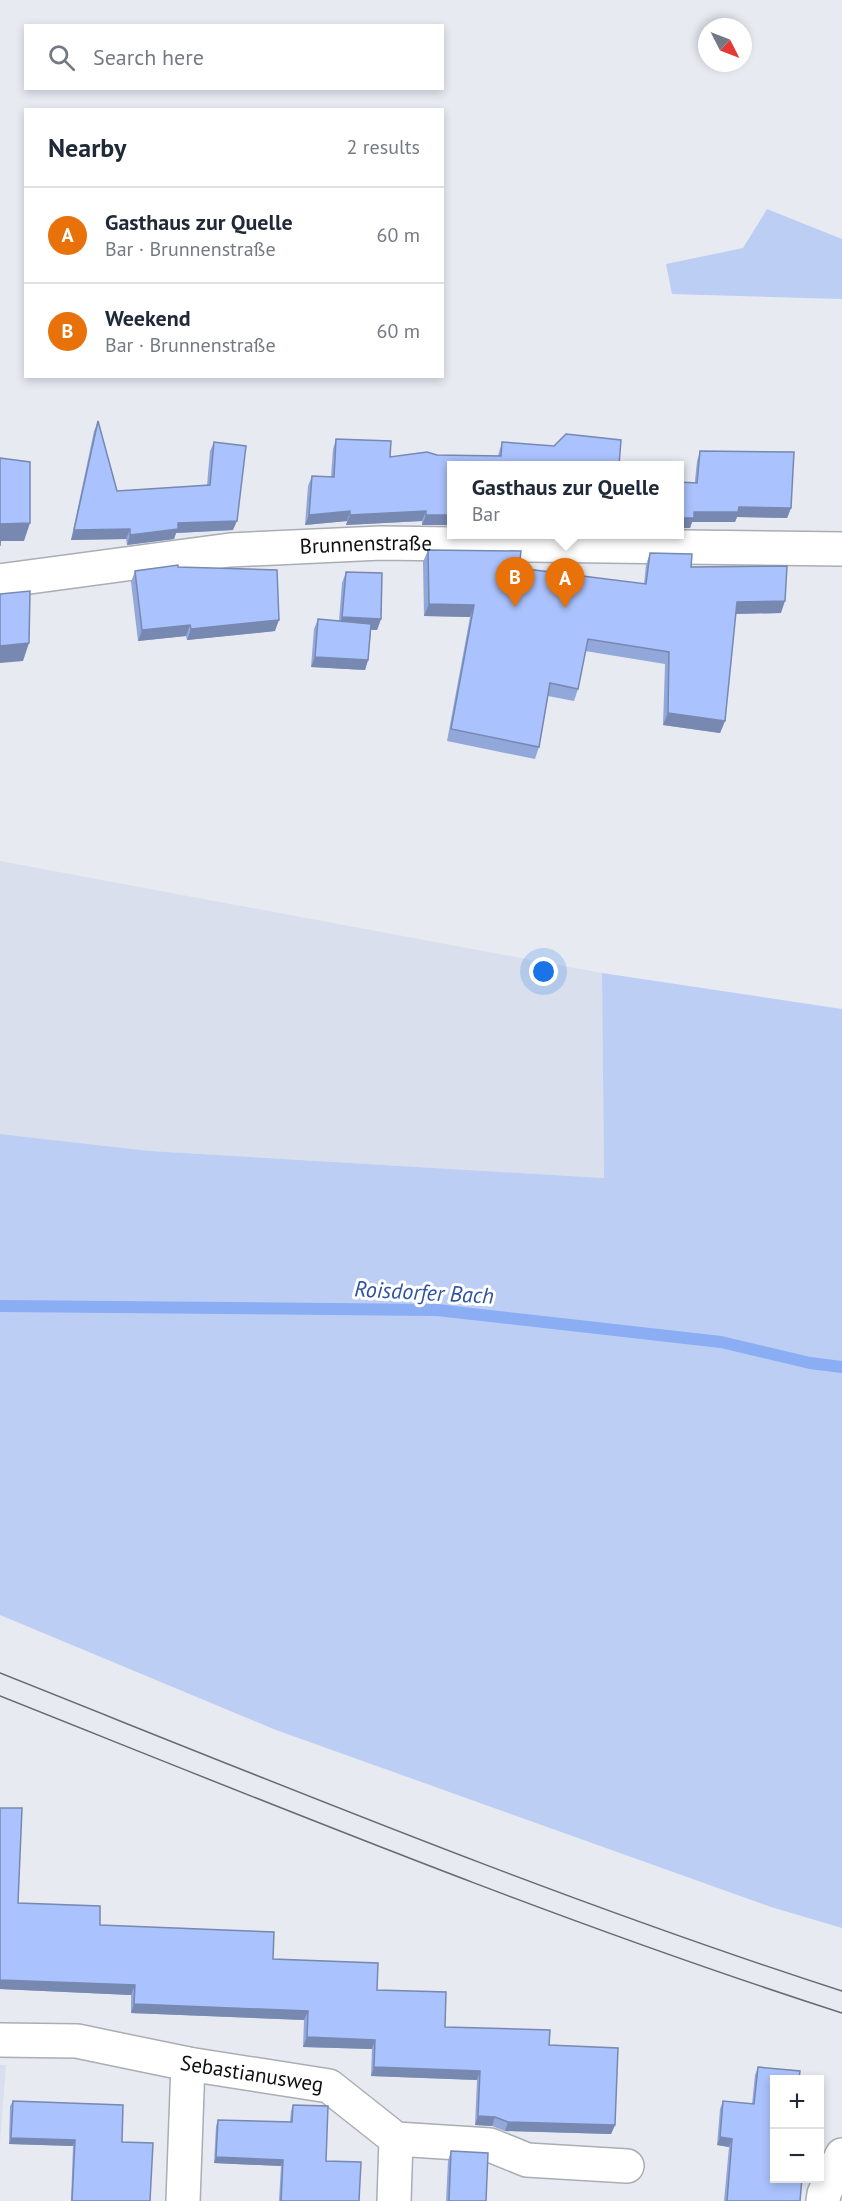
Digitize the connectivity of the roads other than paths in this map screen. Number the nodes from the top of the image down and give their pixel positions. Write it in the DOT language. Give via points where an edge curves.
graph roads {
  1 [pos="842,549"];
  2 [pos="0,581"];
  3 [pos="0,2040"];
  4 [pos="188,2064"];
  5 [pos="396,2139"];
  6 [pos="842,2155"];
  7 [pos="627,2166"];
  8 [pos="183,2201"];
  9 [pos="394,2201"];
  10 [pos="823,2201"];
  1 -- 2 [label="street, Brunnenstraße" via="381,543 230,550"];
  3 -- 4 [label="street, Sebastianusweg" via="76,2041"];
  4 -- 5 [label="street, Sebastianusweg" via="329,2086"];
  4 -- 8 [label="street"];
  5 -- 7 [label="street" via="490,2145 527,2160"];
  5 -- 9 [label="street"];
  6 -- 10 [label="street"];
}
